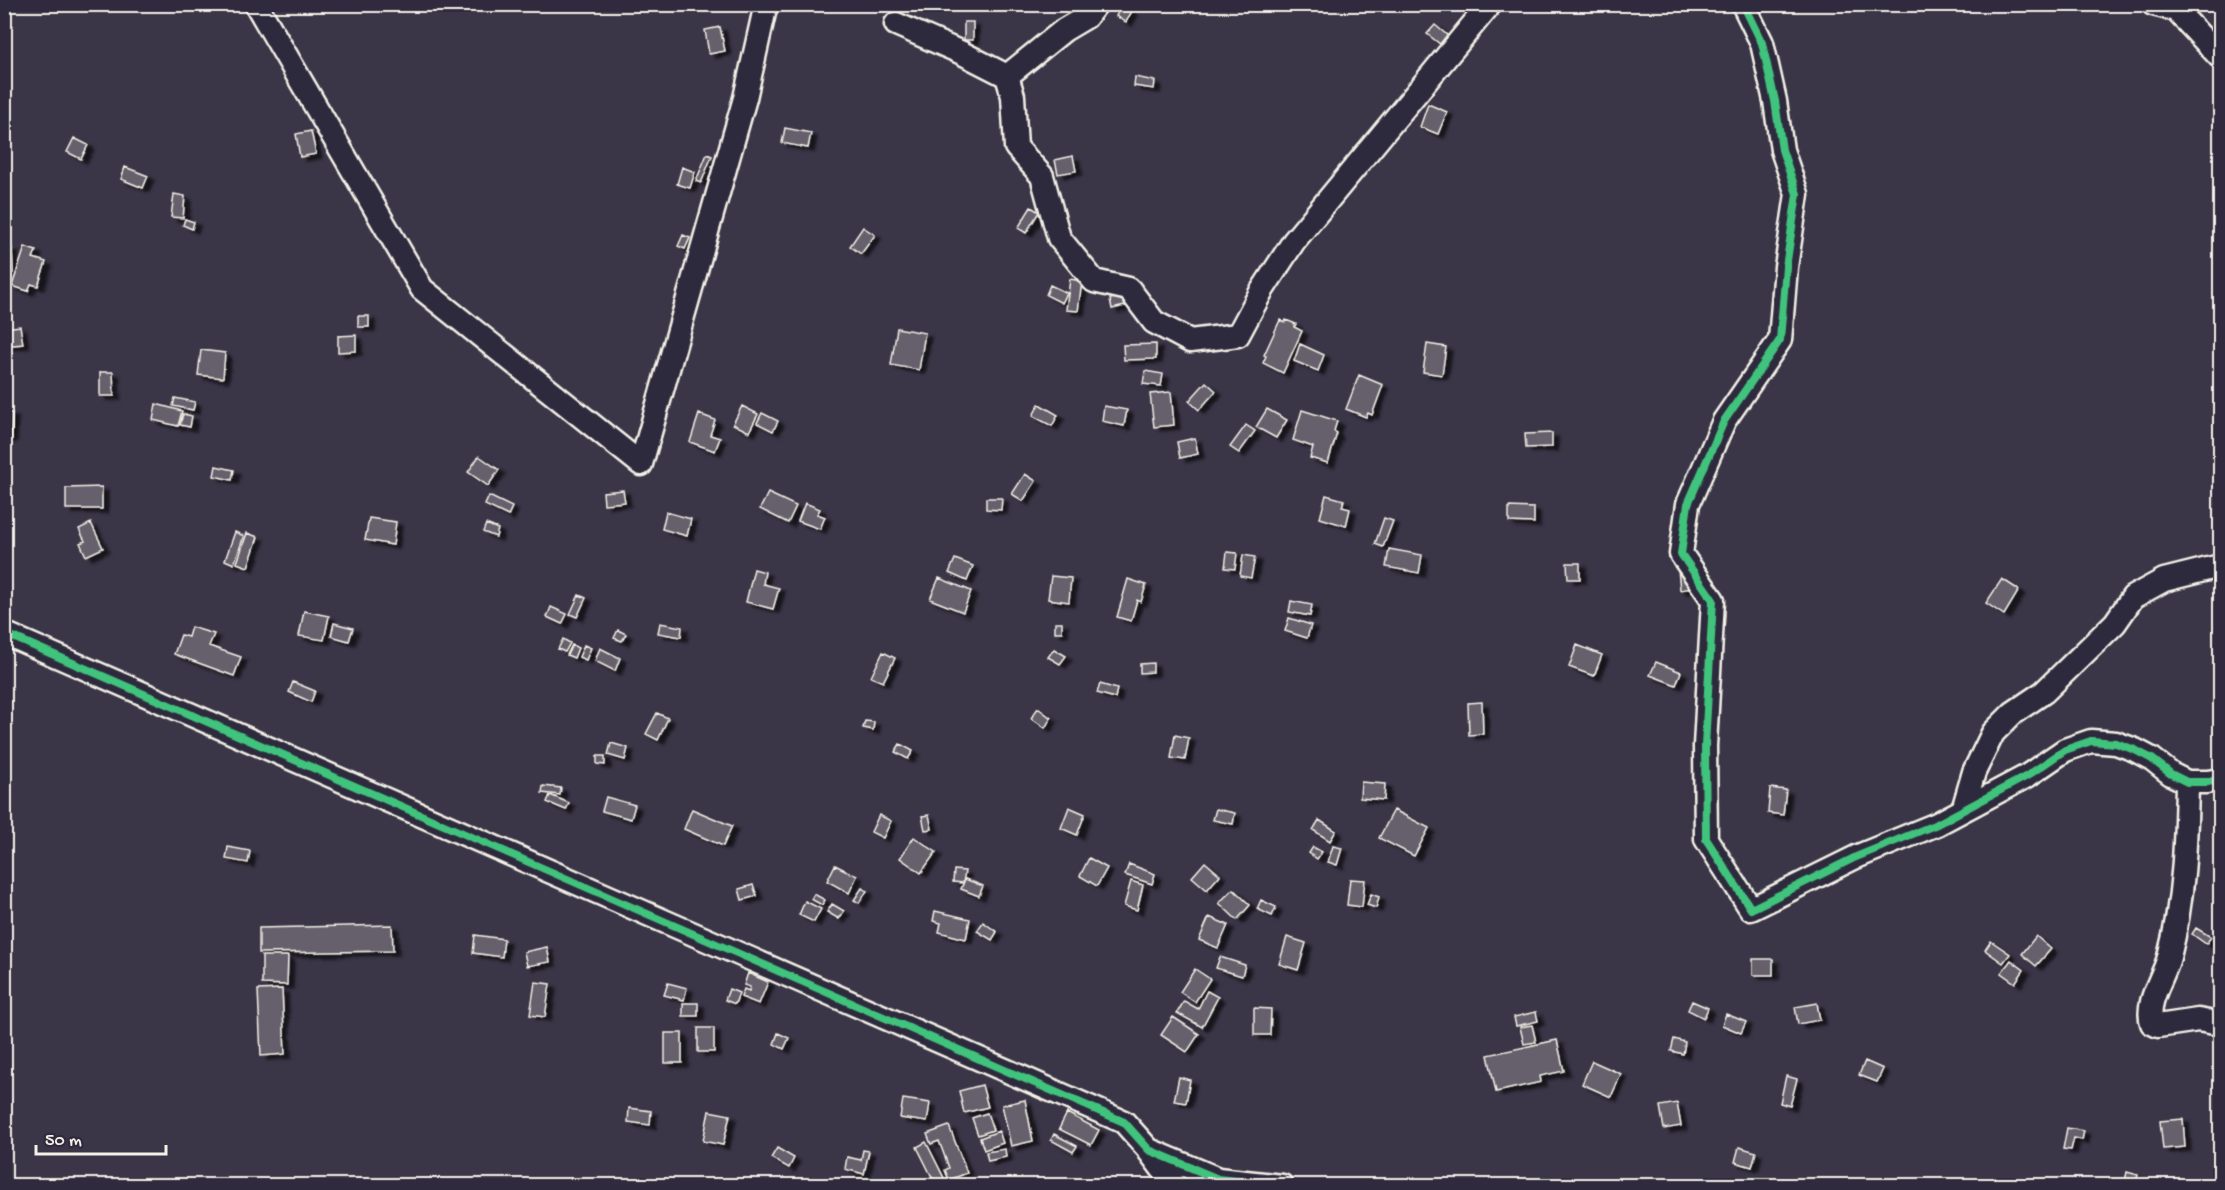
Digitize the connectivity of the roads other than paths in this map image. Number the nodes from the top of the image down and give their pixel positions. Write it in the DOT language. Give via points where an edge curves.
graph roads {
  1 [pos="256,4"];
  2 [pos="766,4"];
  3 [pos="1096,4"];
  4 [pos="1490,4"];
  5 [pos="1743,4"];
  6 [pos="2153,4"];
  7 [pos="896,24"];
  8 [pos="2220,57"];
  9 [pos="1007,76"];
  10 [pos="2220,566"];
  11 [pos="4,633"];
  12 [pos="2220,780"];
  13 [pos="2187,782"];
  14 [pos="1964,810"];
  15 [pos="2220,1024"];
  16 [pos="1149,1150"];
  17 [pos="1175,1185"];
  18 [pos="1282,1185"];
  1 -- 2 [label="street" via="422,290 641,464 745,98"];
  3 -- 9 [label="street" via="1086,17"];
  4 -- 9 [label="street" via="1294,241 1238,335 1190,340 1154,322 1129,289 1094,281 1059,238 1042,176 1016,147 1013,96"];
  5 -- 14 [label="street" via="1762,43 1782,150 1797,194 1780,340 1724,421 1688,504 1682,554 1713,600 1705,746 1706,839 1751,909 1845,862"];
  6 -- 8 [label="street" via="2176,10"];
  7 -- 9 [label="street"];
  10 -- 14 [label="street" via="2164,580 2133,597 2115,623 2044,692 2013,713 1993,733 1974,772"];
  11 -- 16 [label="street" via="1124,1122"];
  12 -- 13 [label="street"];
  13 -- 14 [label="street" via="2135,750 2116,743 2091,741 2065,750"];
  13 -- 15 [label="street" via="2184,862 2173,941 2150,1016 2158,1026 2198,1020"];
  16 -- 17 [label="street"];
  16 -- 18 [label="street" via="1218,1179"];
}
